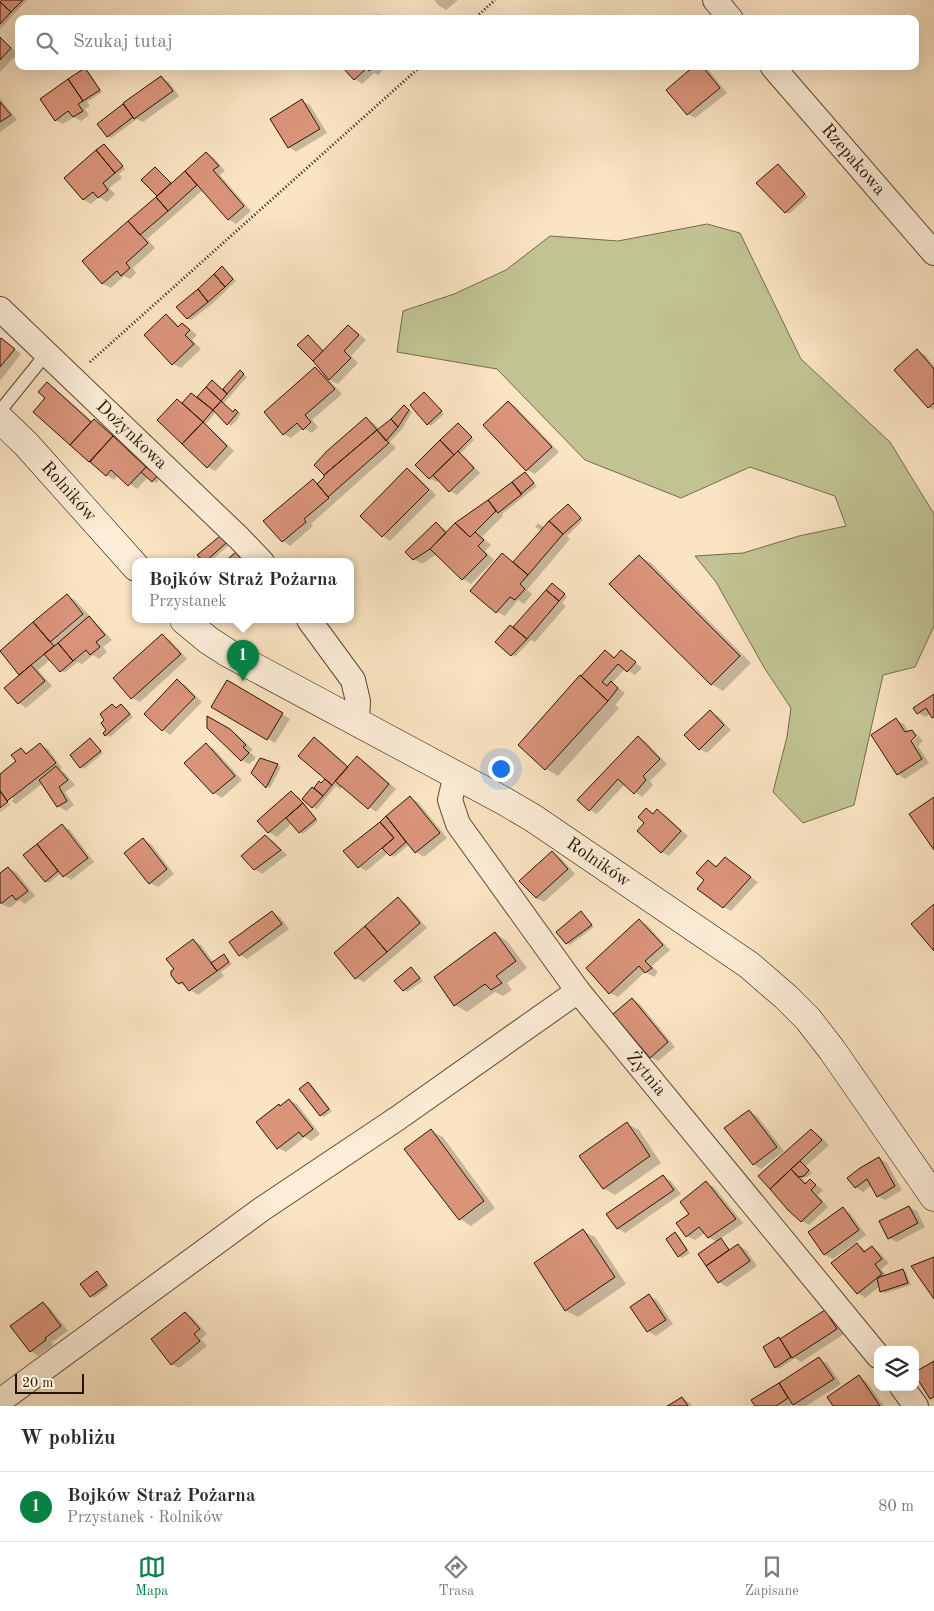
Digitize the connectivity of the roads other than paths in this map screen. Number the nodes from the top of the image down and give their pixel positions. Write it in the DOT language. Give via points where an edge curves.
graph roads {
  1 [pos="715,0"];
  2 [pos="728,15"];
  3 [pos="775,70"];
  4 [pos="934,253"];
  5 [pos="0,309"];
  6 [pos="46,354"];
  7 [pos="0,411"];
  8 [pos="0,418"];
  9 [pos="258,558"];
  10 [pos="132,562"];
  11 [pos="188,623"];
  12 [pos="311,623"];
  13 [pos="357,721"];
  14 [pos="456,774"];
  15 [pos="578,991"];
  16 [pos="934,1197"];
  17 [pos="874,1351"];
  18 [pos="905,1391"];
  19 [pos="0,1401"];
  20 [pos="916,1406"];
  1 -- 2 [label="street"];
  3 -- 4 [label="street, Rzepakowa"];
  5 -- 6 [label="street, Dożynkowa"];
  6 -- 7 [label="lane"];
  6 -- 9 [label="street, Dożynkowa"];
  8 -- 10 [label="street, Rolników"];
  11 -- 13 [label="street, Rolników" via="228,653"];
  12 -- 13 [label="street" via="353,680 358,701"];
  13 -- 14 [label="street, Rolników"];
  14 -- 15 [label="street, Żytnia" via="450,800 458,824"];
  14 -- 16 [label="street, Rolników" via="533,818 748,964 786,996 832,1050"];
  15 -- 17 [label="street, Żytnia"];
  15 -- 19 [label="street" via="262,1209"];
  18 -- 20 [label="street"];
}
